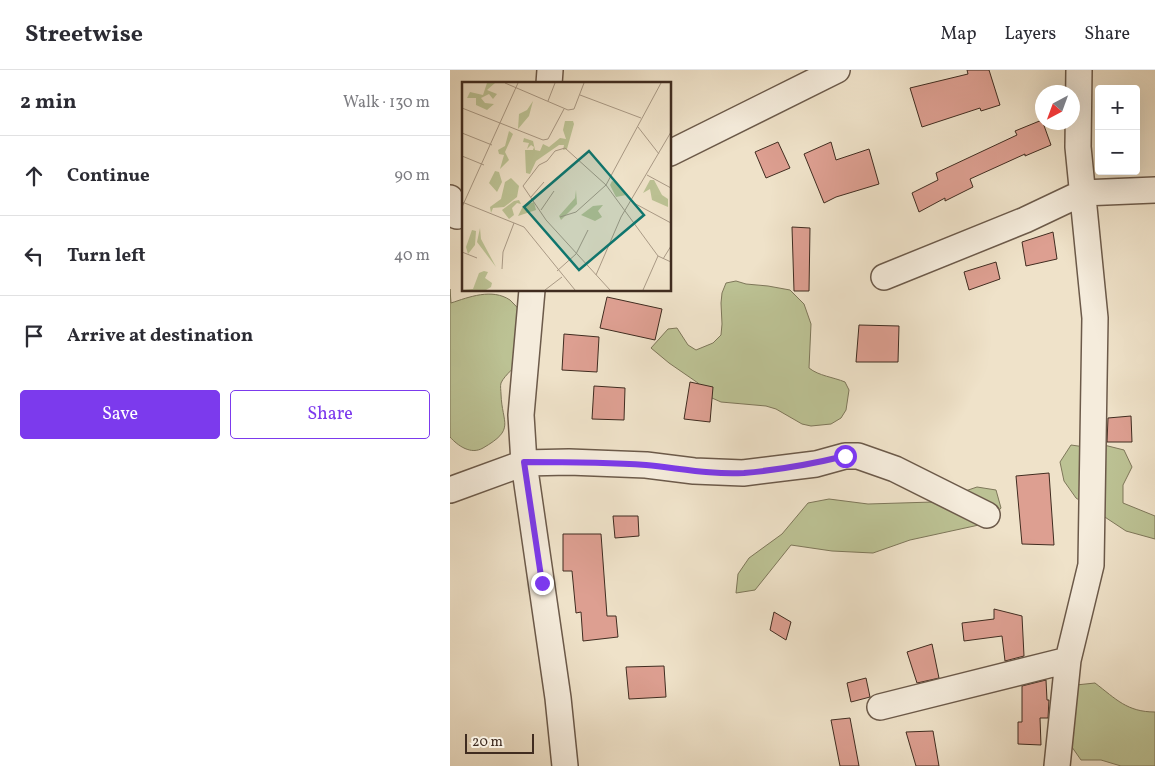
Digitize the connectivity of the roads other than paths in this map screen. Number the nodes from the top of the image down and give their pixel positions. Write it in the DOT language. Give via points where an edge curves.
graph roads {
  1 [pos="837,70"];
  2 [pos="1079,70"];
  3 [pos="671,153"];
  4 [pos="1155,190"];
  5 [pos="1082,193"];
  6 [pos="884,277"];
  7 [pos="532,291"];
  8 [pos="524,462"];
  9 [pos="450,490"];
  10 [pos="987,515"];
  11 [pos="1068,660"];
  12 [pos="880,707"];
  13 [pos="565,766"];
  14 [pos="1057,766"];
  1 -- 3 [label="street"];
  2 -- 5 [label="street" via="1078,147"];
  4 -- 5 [label="street"];
  5 -- 6 [label="street" via="1026,220"];
  5 -- 11 [label="street" via="1095,318 1091,565"];
  7 -- 8 [label="street" via="521,415"];
  8 -- 9 [label="street"];
  8 -- 10 [label="street" via="646,465 743,473 858,456 895,469"];
  8 -- 13 [label="street"];
  11 -- 12 [label="street"];
  11 -- 14 [label="street"];
}
